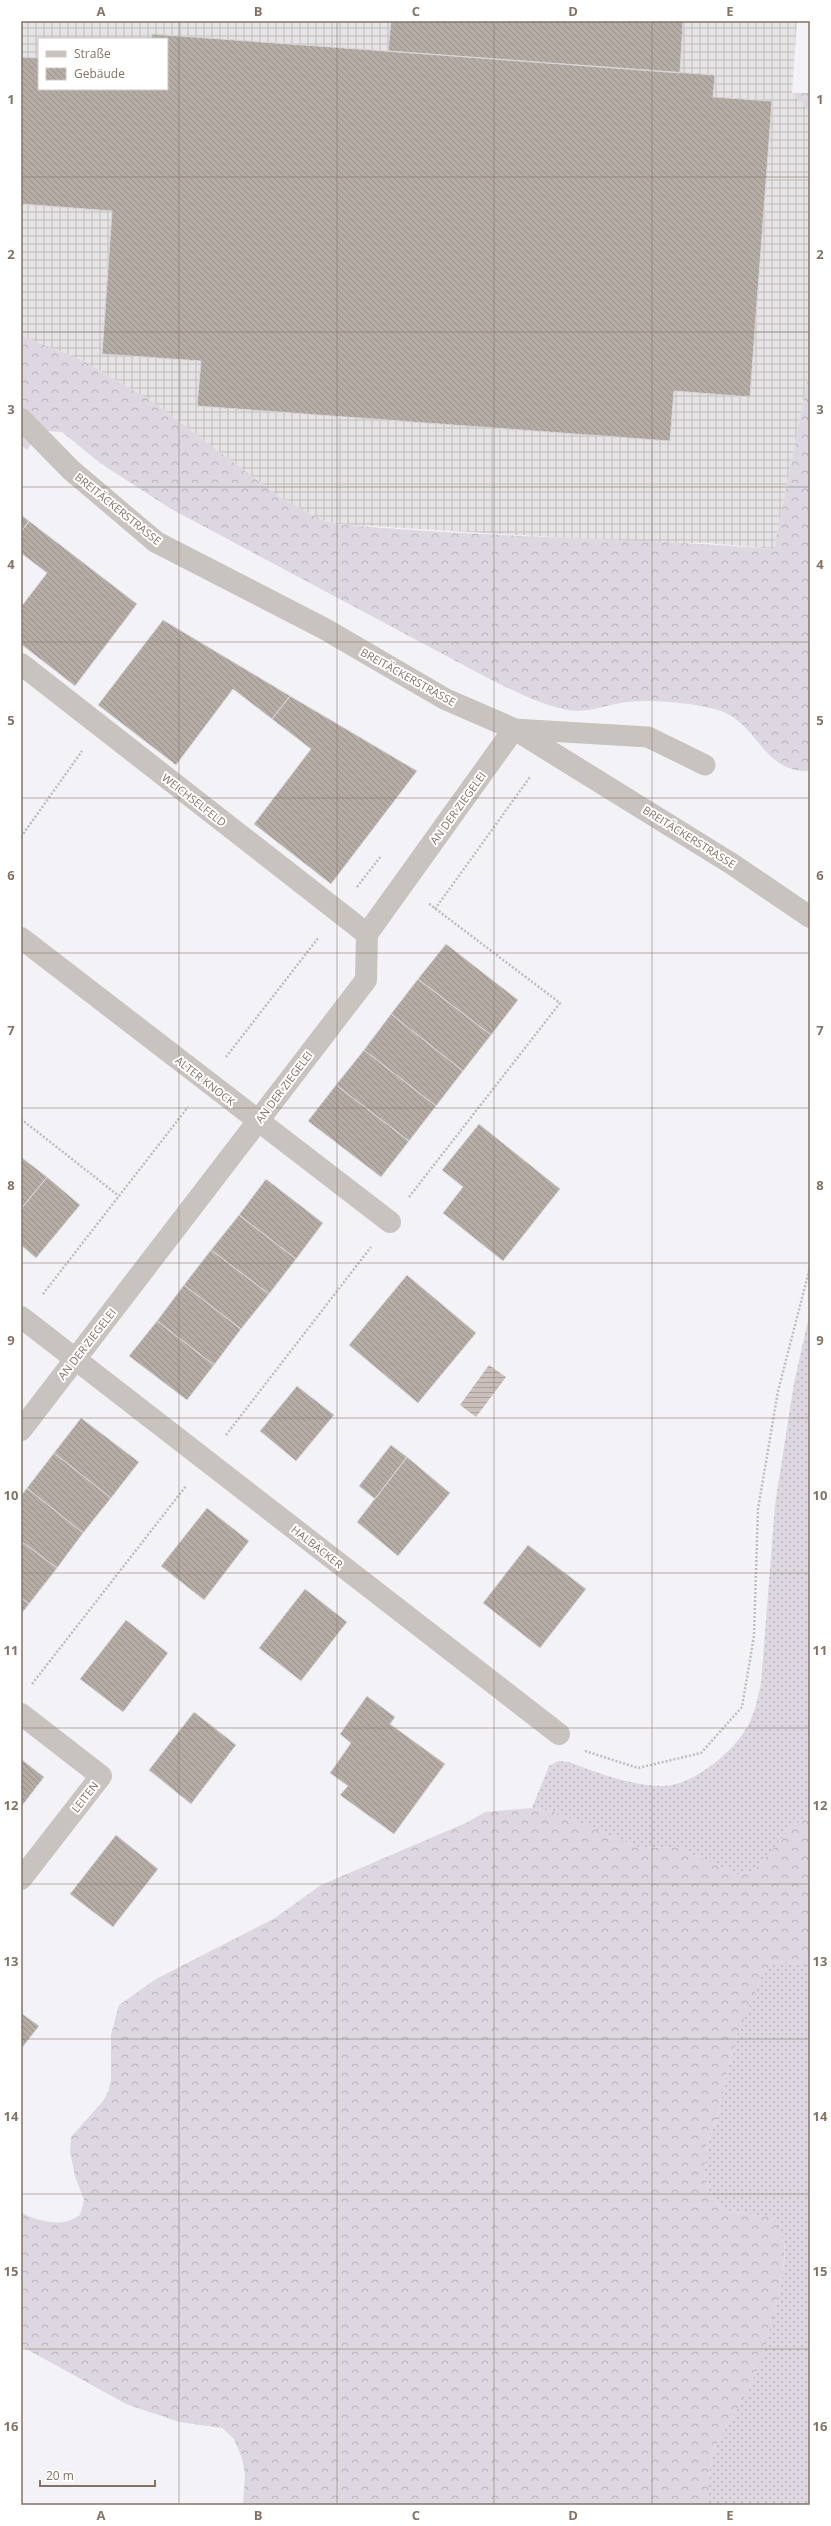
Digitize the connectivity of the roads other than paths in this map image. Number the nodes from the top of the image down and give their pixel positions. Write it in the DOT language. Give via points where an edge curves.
graph roads {
  1 [pos="21,419"];
  2 [pos="21,664"];
  3 [pos="514,730"];
  4 [pos="705,765"];
  5 [pos="810,917"];
  6 [pos="367,934"];
  7 [pos="21,938"];
  8 [pos="258,1122"];
  9 [pos="390,1222"];
  10 [pos="22,1319"];
  11 [pos="75,1360"];
  12 [pos="21,1430"];
  13 [pos="21,1714"];
  14 [pos="560,1734"];
  15 [pos="21,1879"];
  1 -- 3 [label="street, BREITÄCKERSTRASSE" via="71,470 156,542 325,630 445,699"];
  2 -- 6 [label="street, WEICHSELFELD"];
  3 -- 4 [label="lane" via="648,737"];
  3 -- 5 [label="street, BREITÄCKERSTRASSE" via="732,864"];
  3 -- 6 [label="street, AN DER ZIEGELEI"];
  6 -- 8 [label="street, AN DER ZIEGELEI" via="366,980"];
  7 -- 8 [label="street, ALTER KNOCK"];
  8 -- 9 [label="street, ALTER KNOCK"];
  8 -- 11 [label="street, AN DER ZIEGELEI"];
  10 -- 11 [label="street"];
  11 -- 12 [label="street, AN DER ZIEGELEI"];
  11 -- 14 [label="street, HALBÄCKER"];
  13 -- 15 [label="street, LEITEN" via="101,1776"];
}
